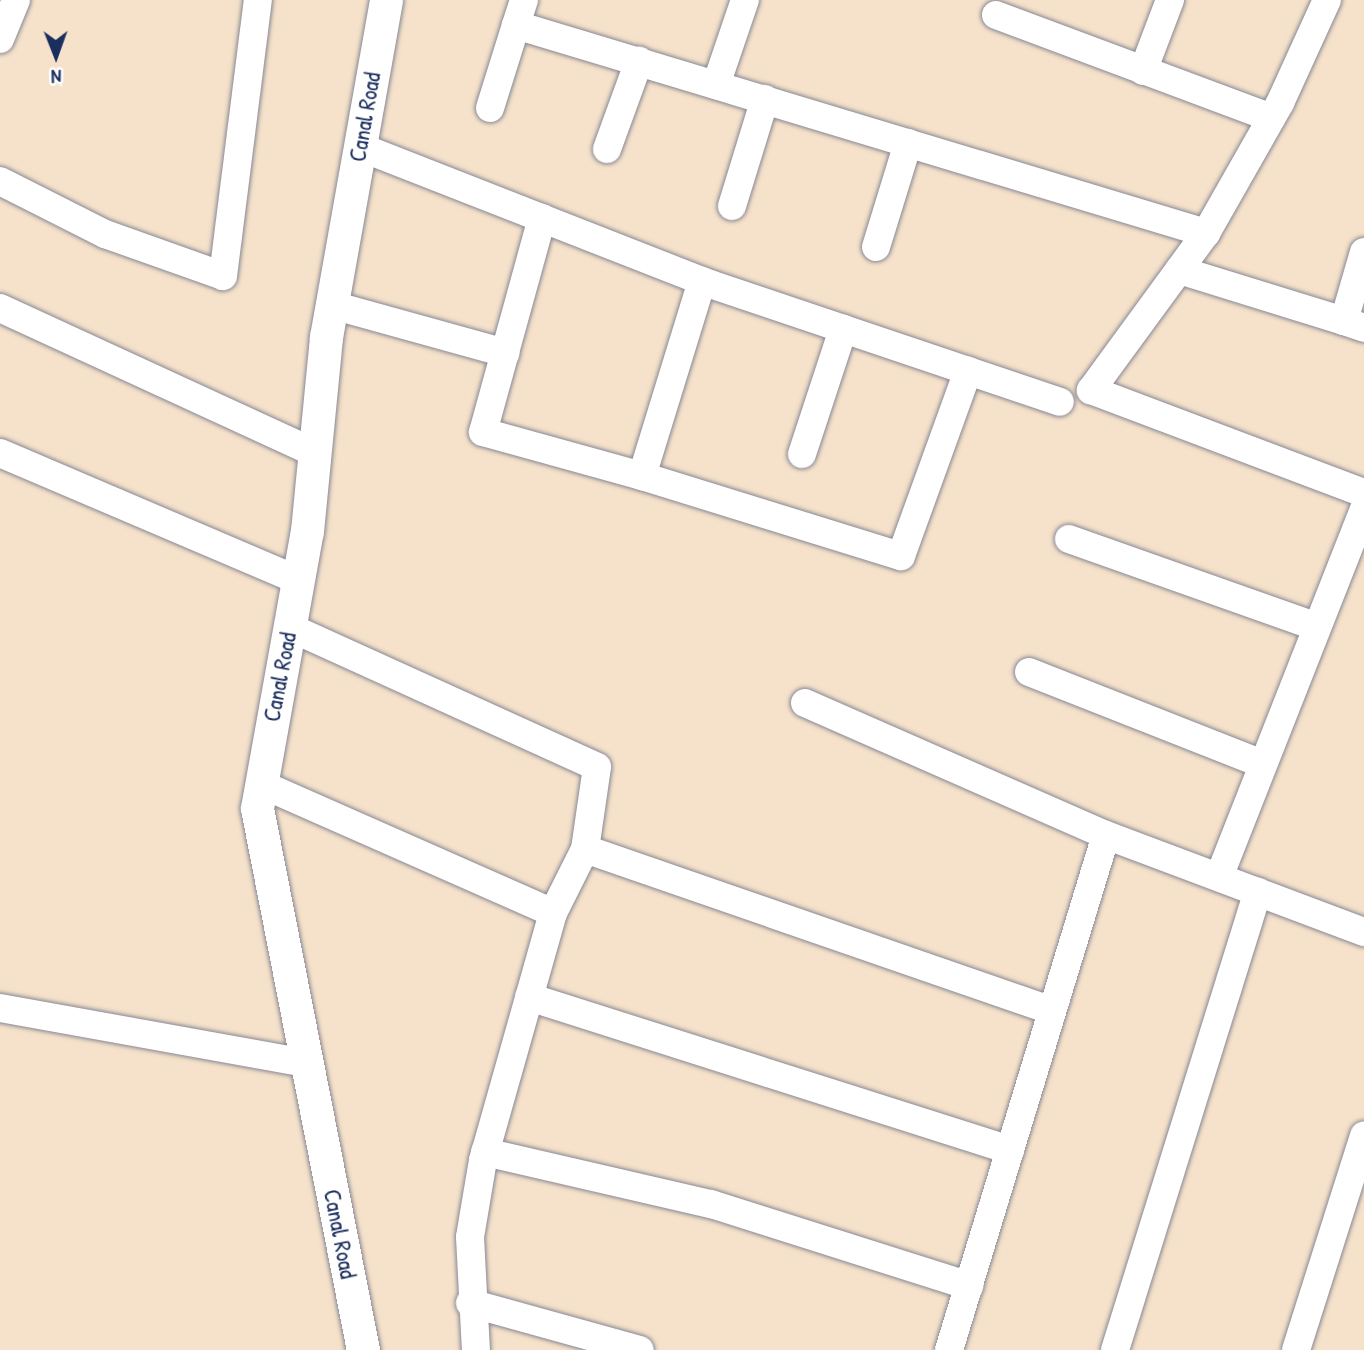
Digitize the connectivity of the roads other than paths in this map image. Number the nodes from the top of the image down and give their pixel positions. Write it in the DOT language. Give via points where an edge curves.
graph roads {
  1 [pos="16,0"];
  2 [pos="258,0"];
  3 [pos="386,0"];
  4 [pos="745,0"];
  5 [pos="1170,0"];
  6 [pos="1327,0"];
  7 [pos="520,13"];
  8 [pos="996,16"];
  9 [pos="0,39"];
  10 [pos="639,61"];
  11 [pos="1143,71"];
  12 [pos="716,85"];
  13 [pos="765,99"];
  14 [pos="490,108"];
  15 [pos="1271,118"];
  16 [pos="908,143"];
  17 [pos="360,147"];
  18 [pos="607,149"];
  19 [pos="0,181"];
  20 [pos="732,206"];
  21 [pos="542,218"];
  22 [pos="1206,233"];
  23 [pos="876,247"];
  24 [pos="1364,252"];
  25 [pos="1179,270"];
  26 [pos="702,281"];
  27 [pos="332,305"];
  28 [pos="0,308"];
  29 [pos="1354,324"];
  30 [pos="843,329"];
  31 [pos="505,352"];
  32 [pos="968,371"];
  33 [pos="1060,402"];
  34 [pos="0,453"];
  35 [pos="315,453"];
  36 [pos="802,454"];
  37 [pos="642,476"];
  38 [pos="1364,494"];
  39 [pos="1364,509"];
  40 [pos="1069,540"];
  41 [pos="1356,549"];
  42 [pos="298,580"];
  43 [pos="1317,627"];
  44 [pos="289,628"];
  45 [pos="1029,672"];
  46 [pos="805,703"];
  47 [pos="1263,764"];
  48 [pos="261,784"];
  49 [pos="1106,835"];
  50 [pos="585,849"];
  51 [pos="1219,877"];
  52 [pos="1258,892"];
  53 [pos="553,913"];
  54 [pos="1364,932"];
  55 [pos="529,997"];
  56 [pos="0,1008"];
  57 [pos="1052,1011"];
  58 [pos="307,1063"];
  59 [pos="1364,1135"];
  60 [pos="1010,1150"];
  61 [pos="485,1152"];
  62 [pos="969,1286"];
  63 [pos="470,1303"];
  64 [pos="363,1350"];
  65 [pos="475,1350"];
  66 [pos="640,1350"];
  67 [pos="949,1350"];
  68 [pos="1115,1350"];
  69 [pos="1296,1350"];
  1 -- 9 [label="street"];
  2 -- 19 [label="street" via="223,276 105,234"];
  3 -- 17 [label="street, Canal Road"];
  4 -- 12 [label="street"];
  5 -- 11 [label="street"];
  6 -- 15 [label="street"];
  7 -- 10 [label="street"];
  7 -- 14 [label="street"];
  8 -- 11 [label="street"];
  10 -- 12 [label="street"];
  10 -- 18 [label="street"];
  11 -- 15 [label="street"];
  12 -- 13 [label="street"];
  13 -- 16 [label="street"];
  13 -- 20 [label="street"];
  15 -- 22 [label="street"];
  16 -- 22 [label="street"];
  16 -- 23 [label="street"];
  17 -- 21 [label="street"];
  17 -- 27 [label="street, Canal Road"];
  21 -- 26 [label="street"];
  21 -- 31 [label="street"];
  22 -- 25 [label="street"];
  24 -- 29 [label="street"];
  25 -- 29 [label="street"];
  25 -- 38 [label="street" via="1091,390"];
  26 -- 30 [label="street"];
  26 -- 37 [label="street"];
  27 -- 31 [label="street"];
  27 -- 35 [label="street, Canal Road"];
  28 -- 35 [label="street"];
  30 -- 32 [label="street"];
  30 -- 36 [label="street"];
  31 -- 37 [label="street" via="483,432"];
  32 -- 33 [label="street"];
  32 -- 37 [label="street" via="901,556"];
  34 -- 42 [label="street"];
  35 -- 42 [label="street, Canal Road"];
  39 -- 41 [label="street"];
  40 -- 43 [label="street"];
  41 -- 43 [label="street"];
  42 -- 44 [label="street, Canal Road"];
  43 -- 47 [label="street"];
  44 -- 48 [label="street, Canal Road"];
  44 -- 50 [label="street" via="597,767"];
  45 -- 47 [label="street"];
  46 -- 49 [label="street"];
  47 -- 51 [label="street"];
  48 -- 53 [label="street"];
  48 -- 58 [label="street, Canal Road" via="257,808"];
  49 -- 51 [label="street"];
  49 -- 57 [label="street"];
  50 -- 53 [label="street"];
  50 -- 57 [label="street"];
  51 -- 52 [label="street"];
  52 -- 54 [label="street"];
  52 -- 68 [label="street"];
  53 -- 55 [label="street"];
  55 -- 60 [label="street"];
  55 -- 61 [label="street"];
  56 -- 58 [label="street"];
  57 -- 60 [label="street"];
  58 -- 64 [label="street, Canal Road"];
  59 -- 69 [label="street"];
  60 -- 62 [label="street"];
  61 -- 62 [label="street" via="711,1204"];
  61 -- 63 [label="street" via="470,1237"];
  62 -- 67 [label="street"];
  63 -- 65 [label="street"];
  63 -- 66 [label="street"];
}
